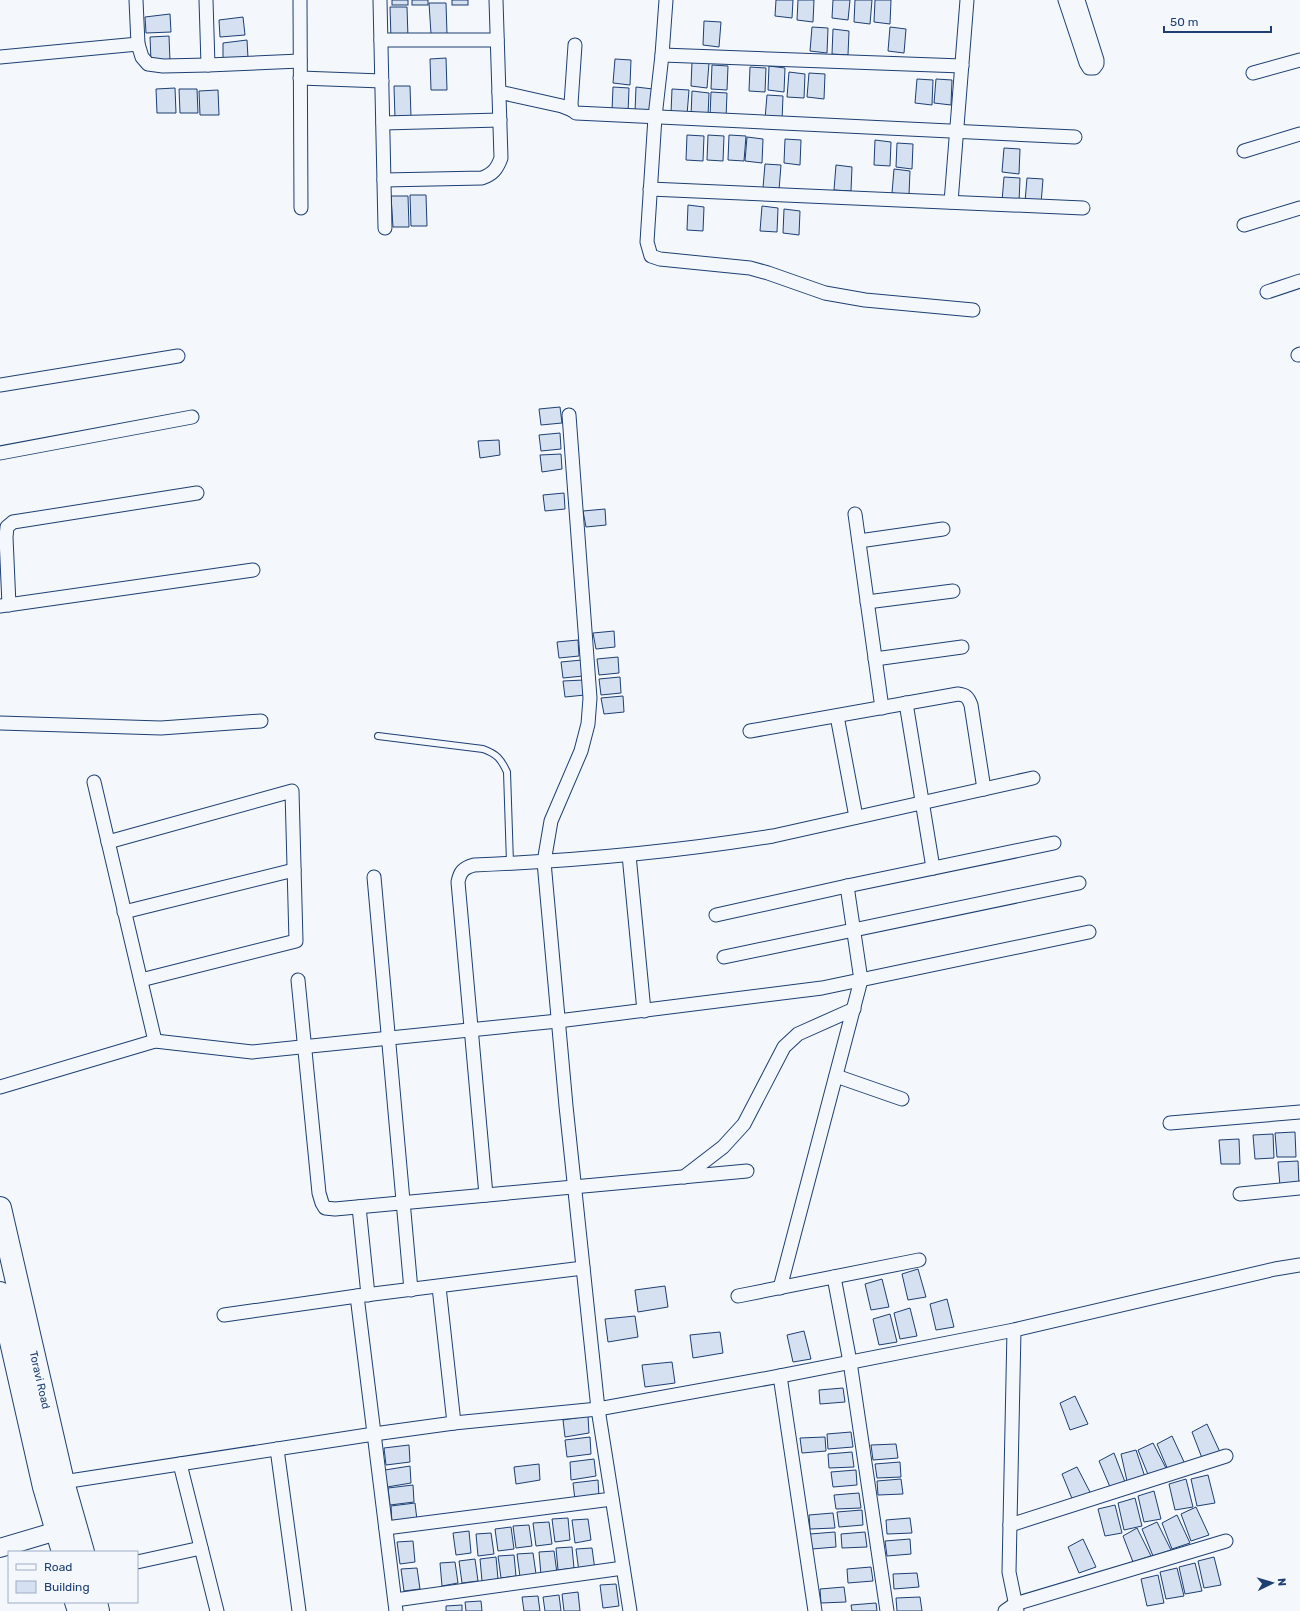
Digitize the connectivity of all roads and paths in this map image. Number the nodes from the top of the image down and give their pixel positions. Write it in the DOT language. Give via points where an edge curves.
graph roads {
  1 [pos="136,0"];
  2 [pos="206,0"];
  3 [pos="300,0"];
  4 [pos="380,0"];
  5 [pos="496,0"];
  6 [pos="666,0"];
  7 [pos="967,0"];
  8 [pos="1065,0"];
  9 [pos="1078,0"];
  10 [pos="381,40"];
  11 [pos="497,40"];
  12 [pos="138,44"];
  13 [pos="575,45"];
  14 [pos="662,55"];
  15 [pos="0,57"];
  16 [pos="1300,60"];
  17 [pos="300,61"];
  18 [pos="208,65"];
  19 [pos="962,66"];
  20 [pos="1253,73"];
  21 [pos="300,78"];
  22 [pos="382,81"];
  23 [pos="499,92"];
  24 [pos="572,110"];
  25 [pos="654,117"];
  26 [pos="500,120"];
  27 [pos="383,123"];
  28 [pos="957,132"];
  29 [pos="1300,134"];
  30 [pos="1076,137"];
  31 [pos="1244,151"];
  32 [pos="384,180"];
  33 [pos="650,189"];
  34 [pos="951,202"];
  35 [pos="301,208"];
  36 [pos="1083,208"];
  37 [pos="1300,208"];
  38 [pos="1244,225"];
  39 [pos="385,228"];
  40 [pos="1300,282"];
  41 [pos="1267,292"];
  42 [pos="973,310"];
  43 [pos="178,356"];
  44 [pos="0,385"];
  45 [pos="569,415"];
  46 [pos="192,417"];
  47 [pos="0,453"];
  48 [pos="197,493"];
  49 [pos="855,514"];
  50 [pos="943,529"];
  51 [pos="859,541"];
  52 [pos="253,570"];
  53 [pos="953,591"];
  54 [pos="867,602"];
  55 [pos="5,605"];
  56 [pos="962,646"];
  57 [pos="875,659"];
  58 [pos="906,703"];
  59 [pos="882,708"];
  60 [pos="837,716"];
  61 [pos="260,721"];
  62 [pos="0,723"];
  63 [pos="750,732"];
  64 [pos="378,736"];
  65 [pos="1033,778"];
  66 [pos="94,782"];
  67 [pos="984,789"];
  68 [pos="923,803"];
  69 [pos="856,817"];
  70 [pos="108,842"];
  71 [pos="1054,843"];
  72 [pos="629,855"];
  73 [pos="544,862"];
  74 [pos="510,864"];
  75 [pos="933,868"];
  76 [pos="294,870"];
  77 [pos="374,877"];
  78 [pos="1079,883"];
  79 [pos="847,886"];
  80 [pos="124,912"];
  81 [pos="716,914"];
  82 [pos="854,930"];
  83 [pos="1089,932"];
  84 [pos="724,957"];
  85 [pos="140,980"];
  86 [pos="298,980"];
  87 [pos="862,980"];
  88 [pos="854,1009"];
  89 [pos="644,1011"];
  90 [pos="558,1021"];
  91 [pos="472,1030"];
  92 [pos="388,1038"];
  93 [pos="155,1041"];
  94 [pos="304,1047"];
  95 [pos="836,1076"];
  96 [pos="0,1087"];
  97 [pos="902,1099"];
  98 [pos="1300,1112"];
  99 [pos="1170,1123"];
  100 [pos="747,1171"];
  101 [pos="684,1177"];
  102 [pos="574,1187"];
  103 [pos="1300,1188"];
  104 [pos="1240,1194"];
  105 [pos="486,1195"];
  106 [pos="403,1203"];
  107 [pos="359,1207"];
  108 [pos="0,1208"];
  109 [pos="918,1260"];
  110 [pos="1300,1265"];
  111 [pos="583,1268"];
  112 [pos="834,1277"];
  113 [pos="439,1287"];
  114 [pos="780,1288"];
  115 [pos="411,1290"];
  116 [pos="0,1293"];
  117 [pos="362,1296"];
  118 [pos="738,1296"];
  119 [pos="224,1315"];
  120 [pos="1014,1330"];
  121 [pos="850,1362"];
  122 [pos="780,1376"];
  123 [pos="598,1409"];
  124 [pos="454,1423"];
  125 [pos="374,1434"];
  126 [pos="277,1449"];
  127 [pos="1226,1456"];
  128 [pos="180,1464"];
  129 [pos="63,1482"];
  130 [pos="612,1499"];
  131 [pos="1010,1525"];
  132 [pos="386,1528"];
  133 [pos="57,1531"];
  134 [pos="1226,1541"];
  135 [pos="0,1548"];
  136 [pos="201,1548"];
  137 [pos="63,1551"];
  138 [pos="83,1551"];
  139 [pos="138,1562"];
  140 [pos="623,1568"];
  141 [pos="396,1605"];
  142 [pos="1012,1609"];
  143 [pos="217,1611"];
  144 [pos="299,1611"];
  145 [pos="630,1611"];
  146 [pos="815,1611"];
  147 [pos="887,1611"];
  1 -- 12 [label="street"];
  2 -- 18 [label="street"];
  3 -- 17 [label="street"];
  4 -- 10 [label="street"];
  5 -- 11 [label="street"];
  6 -- 14 [label="street"];
  7 -- 19 [label="street"];
  8 -- 9 [label="street" via="1086,63 1089,68 1094,68 1098,60"];
  10 -- 11 [label="street"];
  10 -- 22 [label="street"];
  11 -- 23 [label="street"];
  12 -- 15 [label="street"];
  12 -- 18 [label="street" via="142,57 148,64"];
  13 -- 24 [label="street"];
  14 -- 19 [label="street"];
  14 -- 25 [label="street"];
  16 -- 20 [label="street"];
  17 -- 18 [label="street"];
  17 -- 21 [label="street"];
  19 -- 28 [label="street"];
  21 -- 22 [label="street"];
  21 -- 35 [label="street"];
  22 -- 27 [label="street"];
  23 -- 24 [label="street"];
  23 -- 26 [label="street"];
  24 -- 25 [label="street" via="582,114"];
  25 -- 28 [label="street"];
  25 -- 33 [label="street"];
  26 -- 27 [label="street"];
  26 -- 32 [label="street" via="501,158 492,174 482,178"];
  27 -- 32 [label="street"];
  28 -- 30 [label="street"];
  28 -- 34 [label="street"];
  29 -- 31 [label="street"];
  32 -- 39 [label="street"];
  33 -- 34 [label="street"];
  33 -- 42 [label="street" via="647,242 651,256 750,268 825,293 865,300"];
  34 -- 36 [label="street"];
  37 -- 38 [label="street"];
  40 -- 41 [label="street"];
  43 -- 44 [label="street"];
  45 -- 73 [label="street" via="590,698 588,724 581,751 551,821"];
  46 -- 47 [label="street"];
  48 -- 55 [label="street" via="13,522 7,527 6,536"];
  49 -- 51 [label="street"];
  50 -- 51 [label="street"];
  51 -- 54 [label="street"];
  52 -- 55 [label="street"];
  53 -- 54 [label="street"];
  54 -- 57 [label="street"];
  56 -- 57 [label="street"];
  57 -- 59 [label="street"];
  58 -- 59 [label="street"];
  58 -- 67 [label="street" via="958,694 968,698"];
  58 -- 68 [label="street"];
  59 -- 60 [label="street"];
  60 -- 63 [label="street"];
  60 -- 69 [label="street"];
  61 -- 62 [label="street" via="161,728"];
  64 -- 74 [label="lane" via="483,749 495,753 502,760 507,772"];
  65 -- 67 [label="street"];
  66 -- 70 [label="street"];
  67 -- 68 [label="street"];
  68 -- 69 [label="street"];
  68 -- 75 [label="street"];
  69 -- 72 [label="street" via="773,836"];
  70 -- 76 [label="street" via="292,791"];
  70 -- 80 [label="street"];
  71 -- 75 [label="street"];
  72 -- 73 [label="street"];
  72 -- 89 [label="street"];
  73 -- 74 [label="street"];
  73 -- 90 [label="street"];
  74 -- 91 [label="street" via="474,865 466,867 460,873 458,882"];
  75 -- 79 [label="street"];
  76 -- 80 [label="street"];
  76 -- 85 [label="street" via="296,941"];
  77 -- 92 [label="street"];
  78 -- 82 [label="street"];
  79 -- 81 [label="street"];
  79 -- 82 [label="street"];
  80 -- 85 [label="street"];
  82 -- 84 [label="street"];
  82 -- 87 [label="street"];
  83 -- 87 [label="street"];
  85 -- 93 [label="street"];
  86 -- 94 [label="street"];
  87 -- 88 [label="street"];
  87 -- 89 [label="street" via="822,988"];
  88 -- 95 [label="street"];
  88 -- 101 [label="street" via="798,1034 784,1047 744,1124 723,1147"];
  89 -- 90 [label="street"];
  90 -- 91 [label="street"];
  90 -- 102 [label="street"];
  91 -- 92 [label="street"];
  91 -- 105 [label="street"];
  92 -- 94 [label="street"];
  92 -- 106 [label="street"];
  93 -- 94 [label="street" via="252,1052"];
  93 -- 96 [label="street"];
  94 -- 107 [label="street" via="322,1203 325,1208"];
  95 -- 97 [label="street"];
  95 -- 114 [label="street"];
  98 -- 99 [label="street"];
  100 -- 101 [label="street"];
  101 -- 102 [label="street"];
  102 -- 105 [label="street"];
  102 -- 111 [label="street"];
  103 -- 104 [label="street"];
  105 -- 106 [label="street"];
  106 -- 107 [label="street"];
  106 -- 115 [label="street"];
  107 -- 117 [label="street"];
  108 -- 129 [label="highway, Toravi Road"];
  109 -- 112 [label="street"];
  110 -- 120 [label="street"];
  111 -- 113 [label="street"];
  111 -- 123 [label="street"];
  112 -- 114 [label="street"];
  112 -- 121 [label="street"];
  113 -- 115 [label="street"];
  113 -- 124 [label="street"];
  114 -- 118 [label="street"];
  115 -- 117 [label="street"];
  116 -- 133 [label="highway, Toravi Road" via="44,1487"];
  117 -- 119 [label="street"];
  117 -- 125 [label="street"];
  120 -- 121 [label="street"];
  120 -- 131 [label="street"];
  121 -- 122 [label="street"];
  121 -- 147 [label="street"];
  122 -- 123 [label="street"];
  122 -- 146 [label="street"];
  123 -- 124 [label="street"];
  123 -- 130 [label="street"];
  124 -- 125 [label="street"];
  125 -- 126 [label="street"];
  125 -- 132 [label="street"];
  126 -- 128 [label="street"];
  126 -- 144 [label="street"];
  127 -- 131 [label="street"];
  128 -- 129 [label="street"];
  128 -- 136 [label="street"];
  129 -- 138 [label="highway, Toravi Road"];
  130 -- 132 [label="street"];
  130 -- 140 [label="street"];
  131 -- 142 [label="street" via="1009,1572"];
  132 -- 141 [label="street"];
  133 -- 135 [label="street"];
  133 -- 137 [label="highway, Toravi Road"];
  134 -- 142 [label="street"];
  136 -- 139 [label="street"];
  136 -- 143 [label="street"];
  140 -- 141 [label="street"];
  140 -- 145 [label="street"];
}
